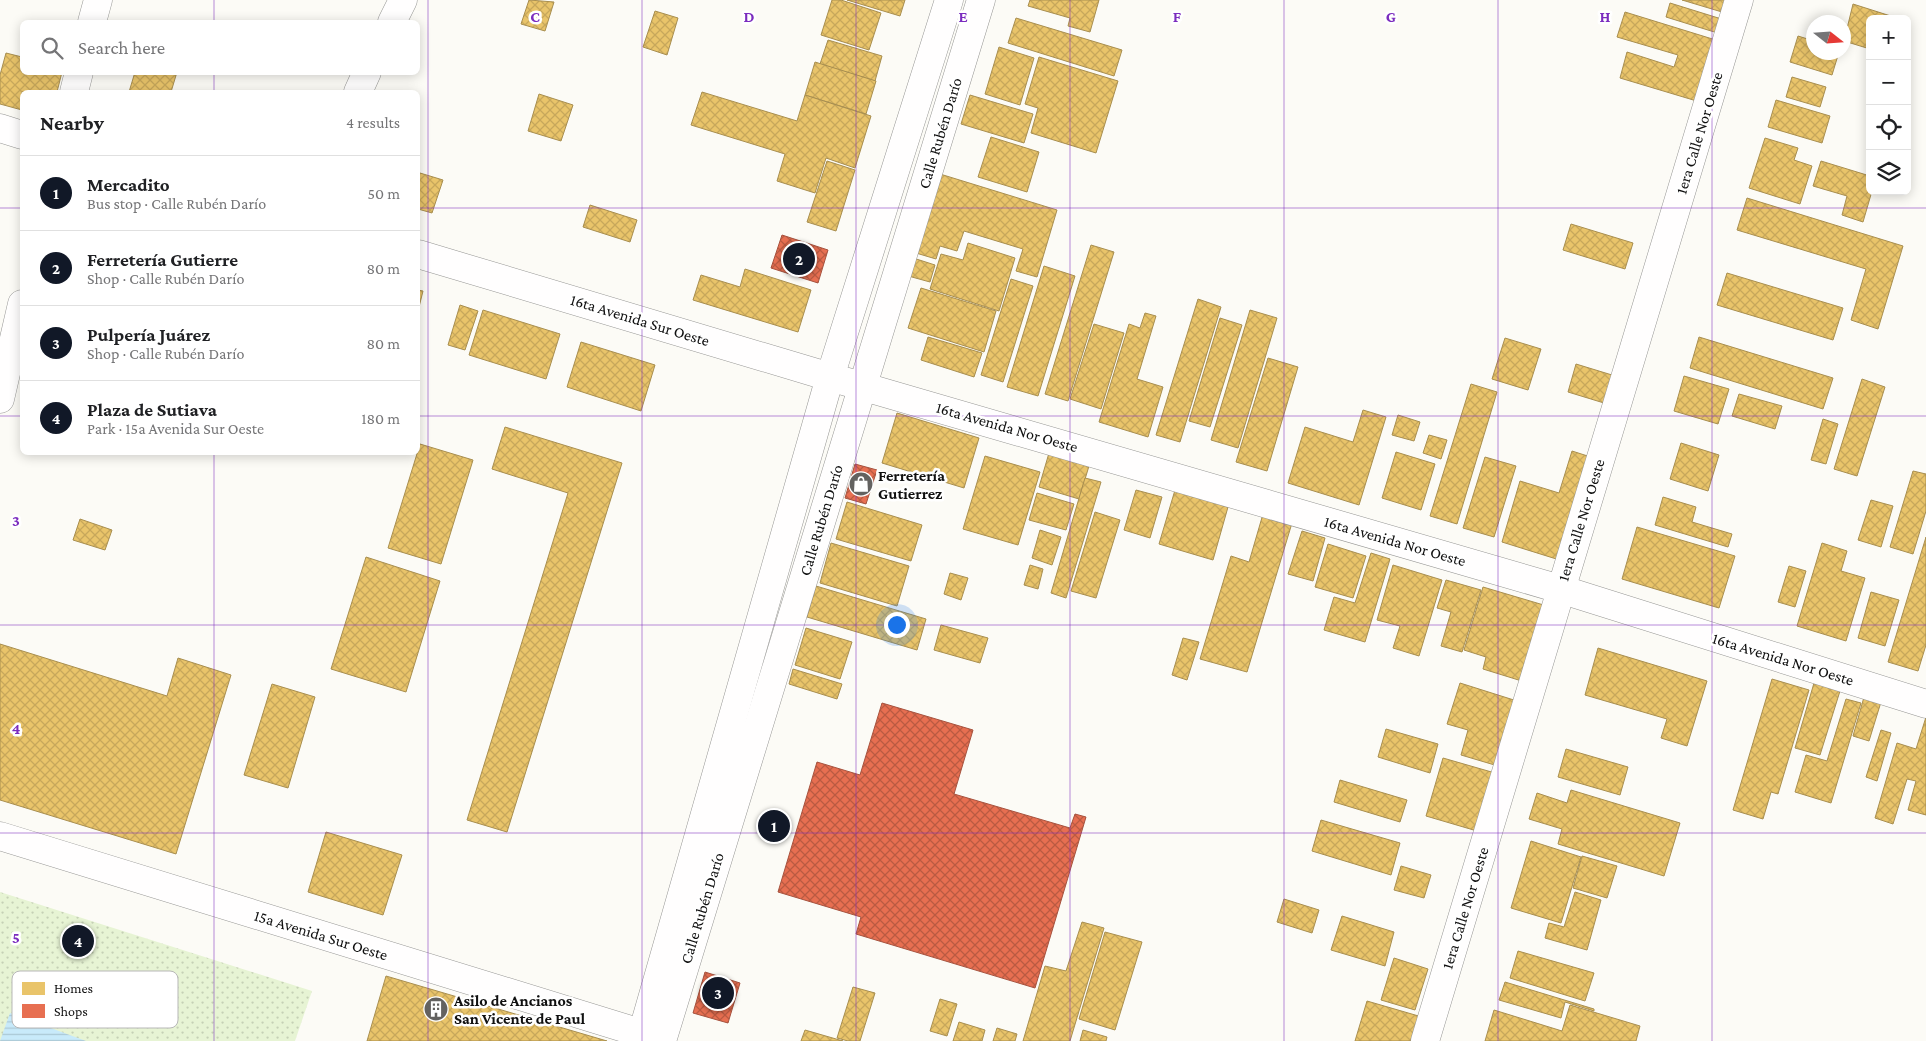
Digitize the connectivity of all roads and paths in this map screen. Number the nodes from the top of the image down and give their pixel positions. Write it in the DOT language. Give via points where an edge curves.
graph roads {
  1 [pos="98,0"];
  2 [pos="403,0"];
  3 [pos="949,0"];
  4 [pos="980,0"];
  5 [pos="1740,0"];
  6 [pos="93,20"];
  7 [pos="393,20"];
  8 [pos="78,75"];
  9 [pos="366,75"];
  10 [pos="74,90"];
  11 [pos="359,90"];
  12 [pos="0,128"];
  13 [pos="20,134"];
  14 [pos="420,255"];
  15 [pos="20,313"];
  16 [pos="830,377"];
  17 [pos="863,385"];
  18 [pos="0,399"];
  19 [pos="1560,590"];
  20 [pos="1926,704"];
  21 [pos="0,836"];
  22 [pos="655,1039"];
  23 [pos="1425,1041"];
  1 -- 6 [label="street"];
  2 -- 7 [label="street"];
  3 -- 16 [label="street, Calle Rubén Darío"];
  4 -- 17 [label="street, Calle Rubén Darío"];
  5 -- 19 [label="street, 1era Calle Nor Oeste"];
  8 -- 10 [label="street"];
  9 -- 11 [label="street"];
  12 -- 13 [label="street"];
  14 -- 16 [label="street, 16ta Avenida Sur Oeste"];
  15 -- 18 [label="street"];
  16 -- 17 [label="street, 16ta Avenida Sur Oeste"];
  16 -- 22 [label="street, Calle Rubén Darío"];
  17 -- 19 [label="street, 16ta Avenida Nor Oeste"];
  17 -- 22 [label="street, Calle Rubén Darío"];
  19 -- 20 [label="street, 16ta Avenida Nor Oeste"];
  19 -- 23 [label="street, 1era Calle Nor Oeste"];
  21 -- 22 [label="street, 15a Avenida Sur Oeste"];
}
